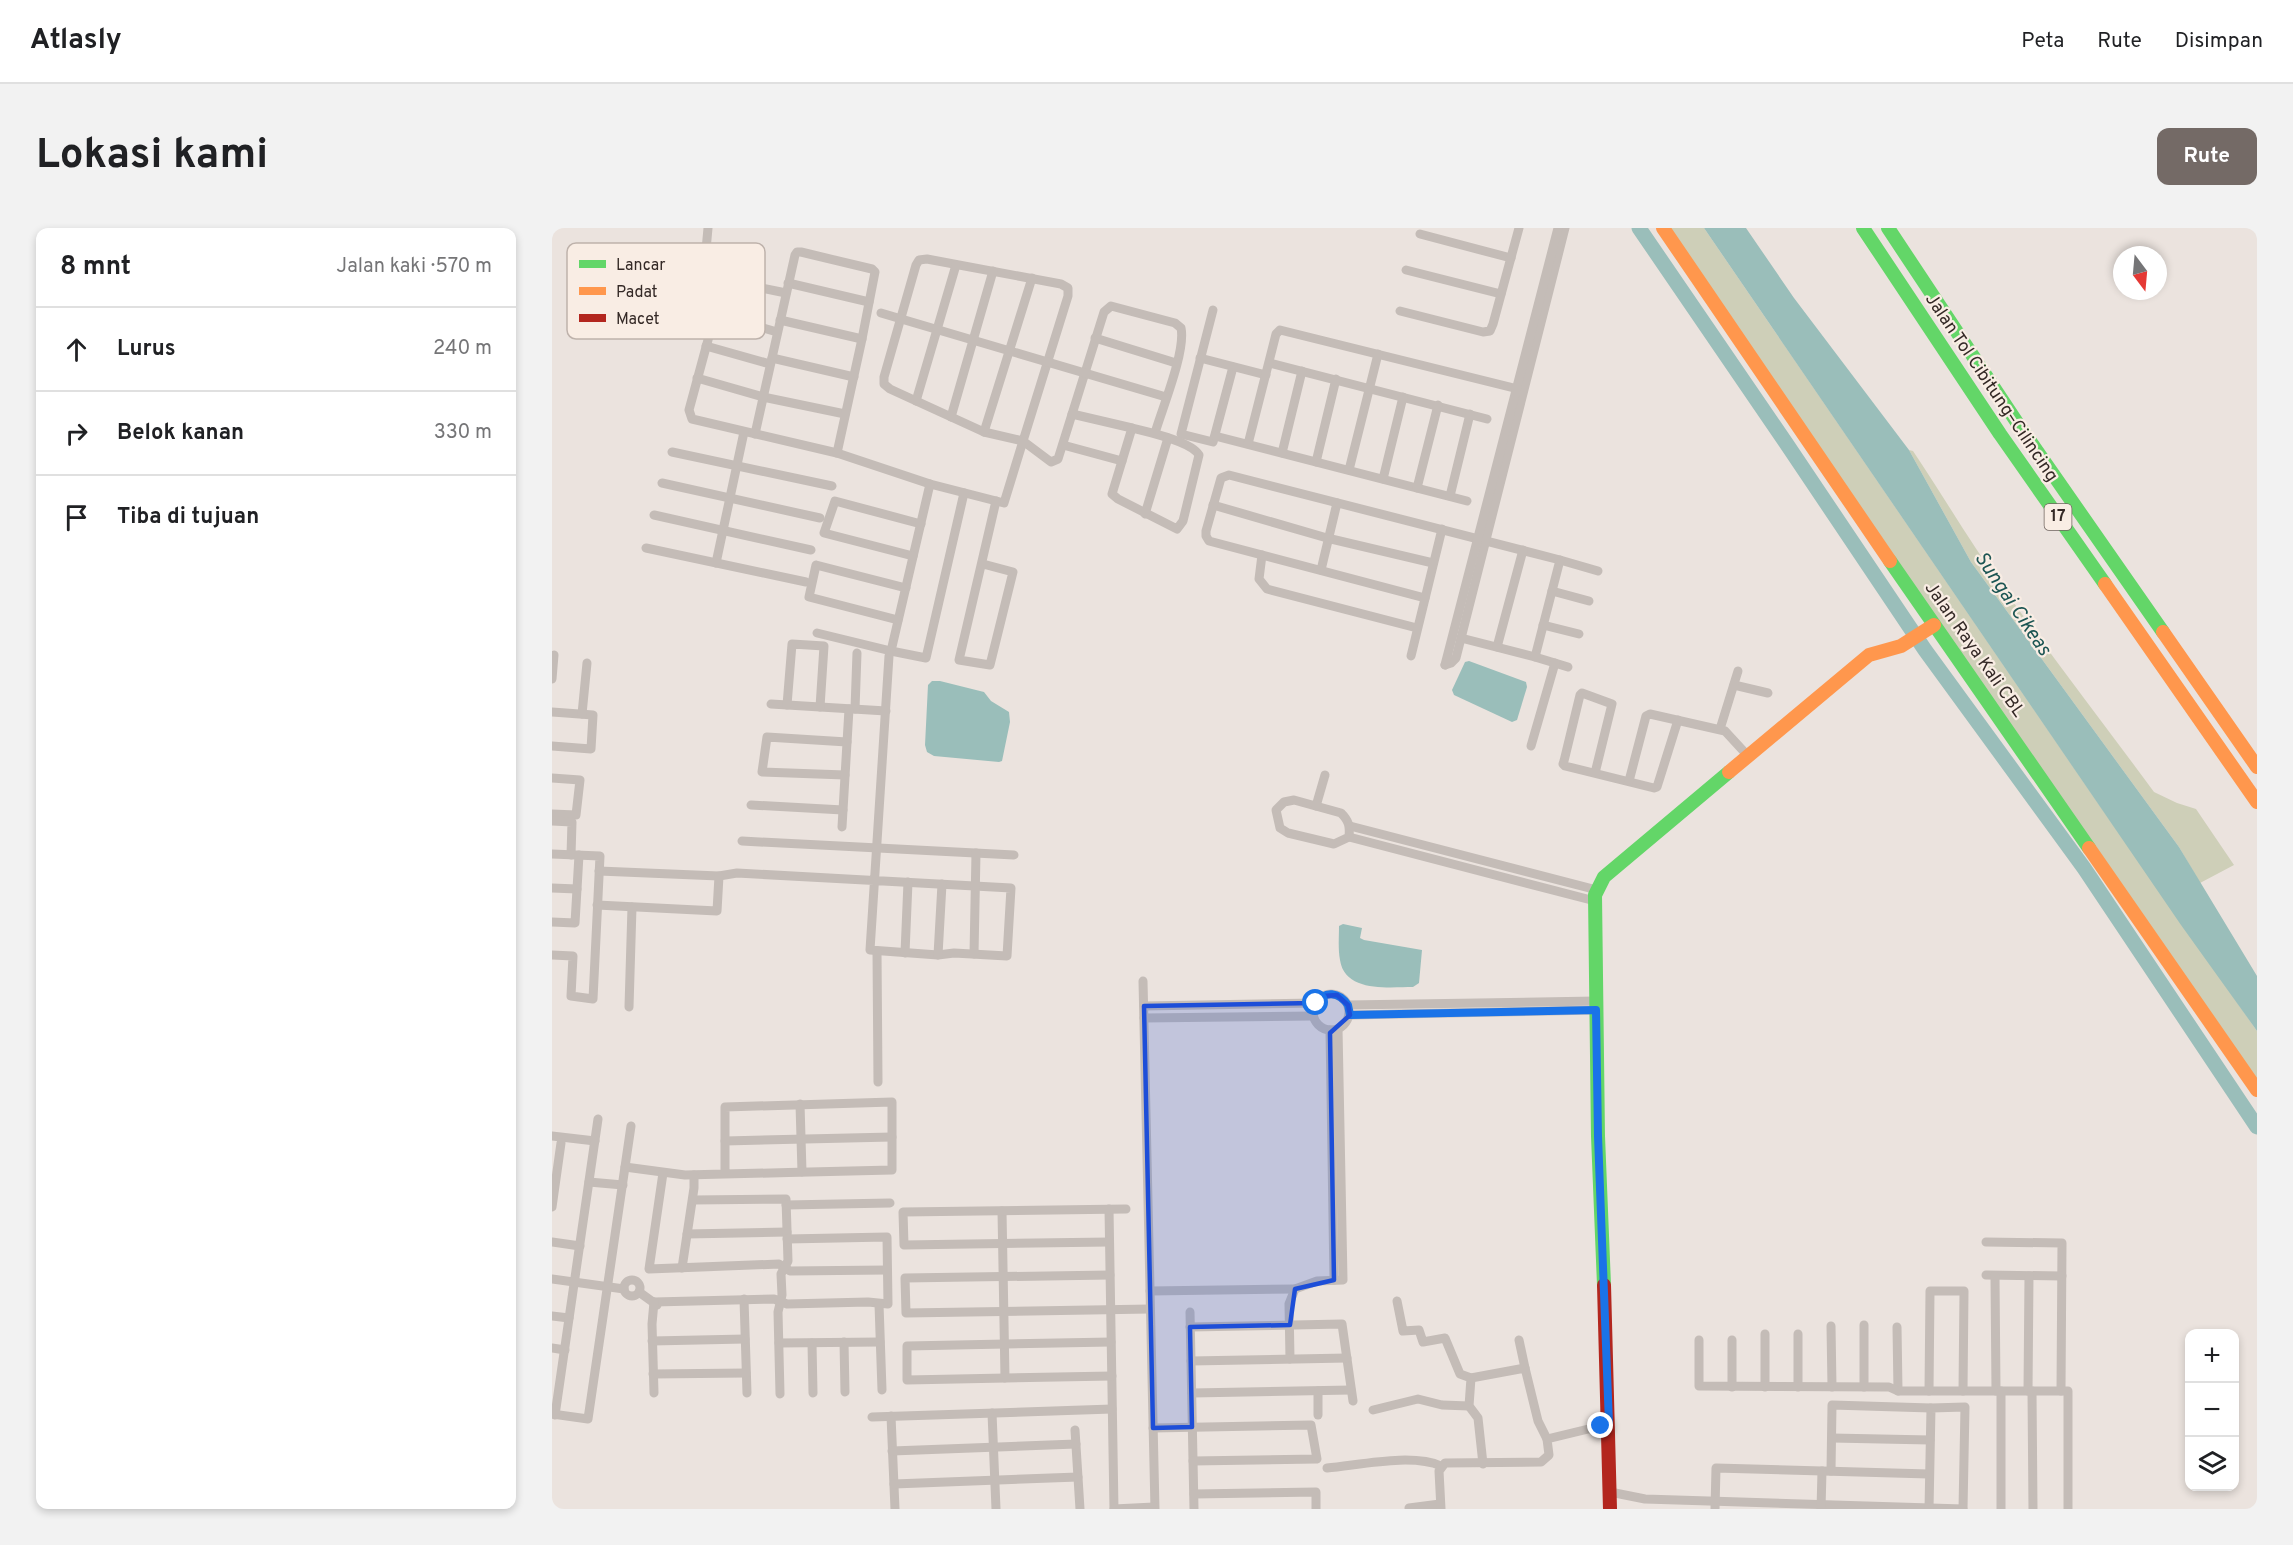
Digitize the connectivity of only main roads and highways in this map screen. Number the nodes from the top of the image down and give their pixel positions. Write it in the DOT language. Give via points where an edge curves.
graph roads {
  1 [pos="1663,228"];
  2 [pos="1863,228"];
  3 [pos="1888,228"];
  4 [pos="1934,625"];
  5 [pos="2257,767"];
  6 [pos="2257,802"];
  7 [pos="2257,1090"];
  8 [pos="1610,1509"];
  1 -- 4 [label="main road, Jalan Raya Kali CBL"];
  2 -- 6 [label="main road, Jalan Tol Cibitung–Cilincing / 17" via="2000,434"];
  3 -- 5 [label="main road, Jalan Tol Cibitung–Cilincing / 17" via="2018,424"];
  4 -- 7 [label="main road, Jalan Raya Kali CBL"];
  4 -- 8 [label="main road" via="1900,646 1869,655 1605,877 1596,896 1602,1426"];
}
